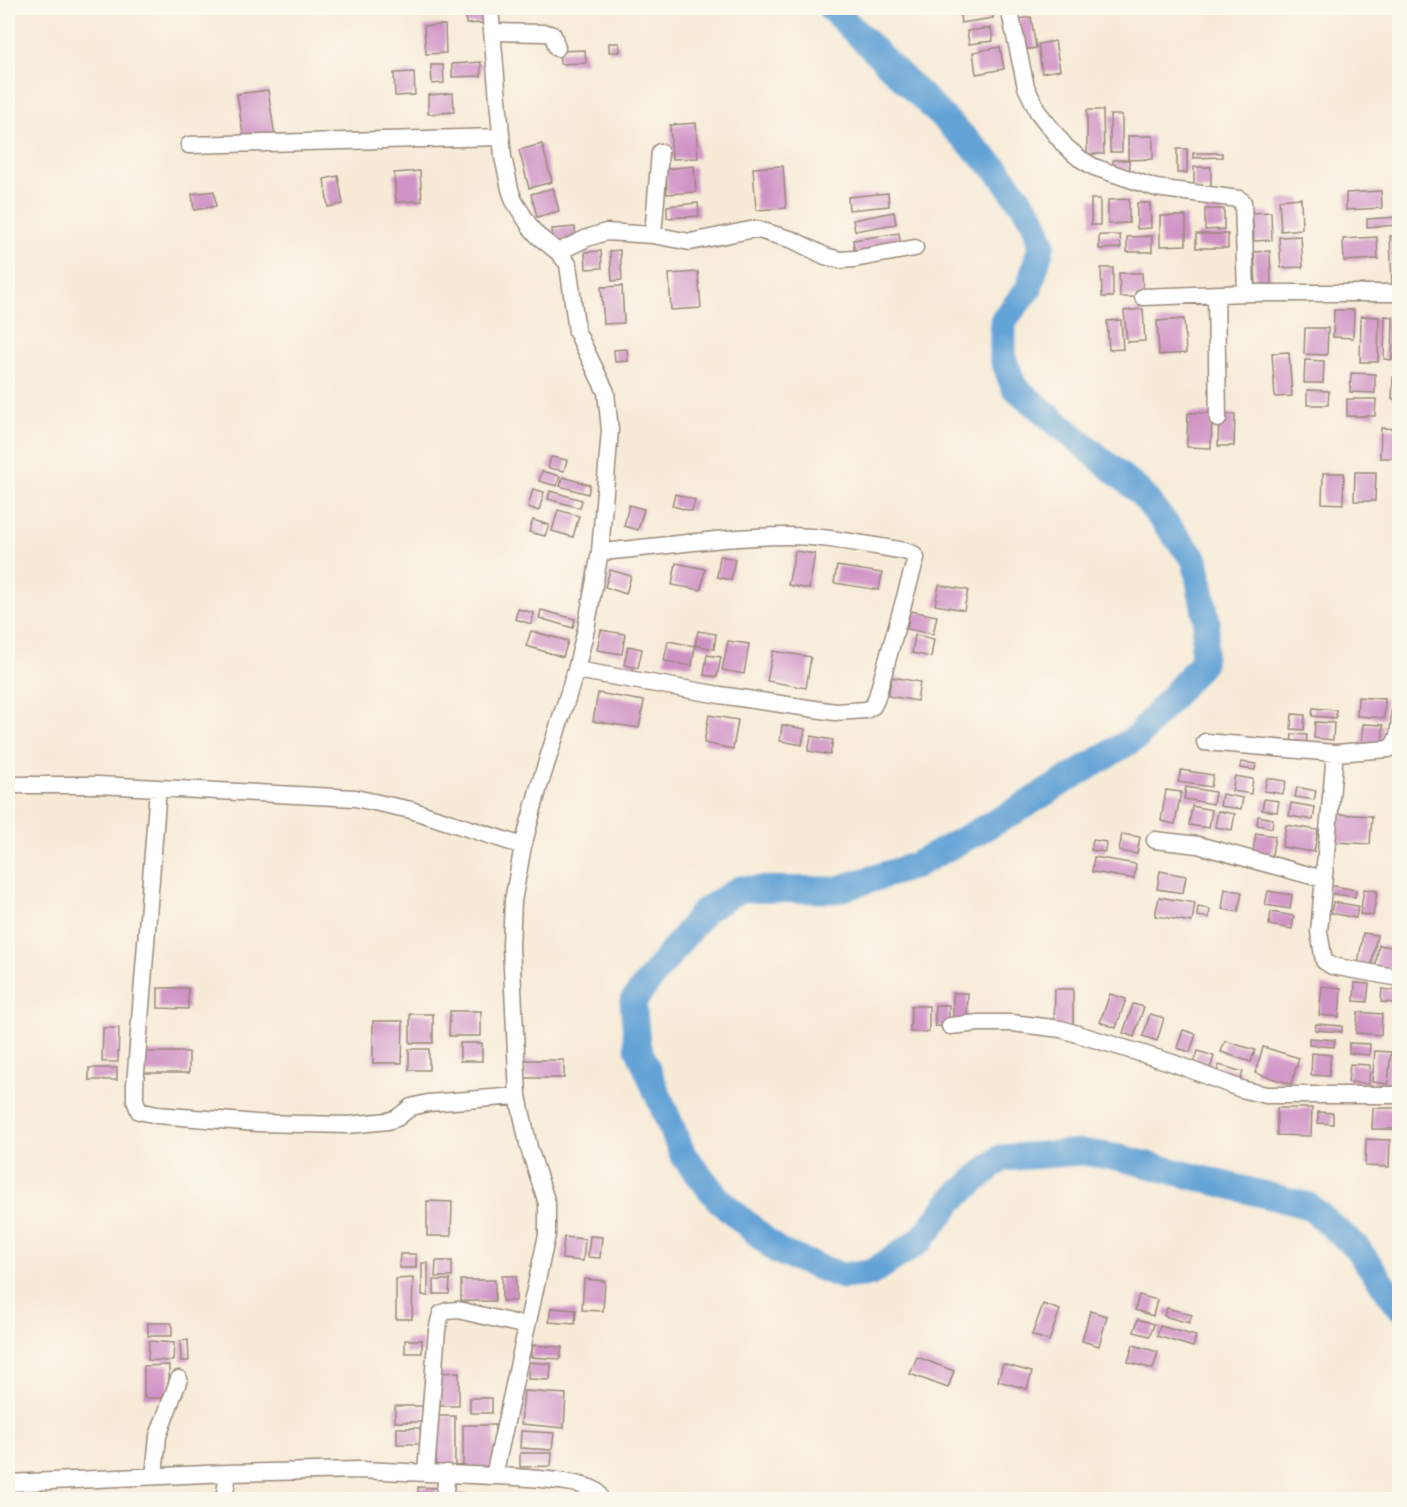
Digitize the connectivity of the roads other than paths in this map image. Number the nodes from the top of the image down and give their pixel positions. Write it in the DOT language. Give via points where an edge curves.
graph roads {
  1 [pos="490,8"];
  2 [pos="1009,8"];
  3 [pos="492,33"];
  4 [pos="557,48"];
  5 [pos="501,137"];
  6 [pos="189,145"];
  7 [pos="660,152"];
  8 [pos="653,235"];
  9 [pos="915,248"];
  10 [pos="558,252"];
  11 [pos="1246,293"];
  12 [pos="1400,293"];
  13 [pos="1216,294"];
  14 [pos="1143,297"];
  15 [pos="1218,419"];
  16 [pos="600,552"];
  17 [pos="576,670"];
  18 [pos="1400,712"];
  19 [pos="1205,742"];
  20 [pos="1335,753"];
  21 [pos="8,785"];
  22 [pos="158,788"];
  23 [pos="1155,840"];
  24 [pos="523,846"];
  25 [pos="1323,879"];
  26 [pos="1400,978"];
  27 [pos="950,1026"];
  28 [pos="1400,1092"];
  29 [pos="518,1096"];
  30 [pos="527,1326"];
  31 [pos="178,1379"];
  32 [pos="426,1472"];
  33 [pos="228,1473"];
  34 [pos="447,1473"];
  35 [pos="154,1476"];
  36 [pos="494,1476"];
  37 [pos="8,1483"];
  38 [pos="224,1500"];
  39 [pos="444,1500"];
  40 [pos="600,1500"];
  1 -- 3 [label="street"];
  2 -- 11 [label="street" via="1026,87 1038,112 1079,158 1156,188 1243,202"];
  3 -- 4 [label="street" via="546,33 553,35"];
  3 -- 5 [label="street"];
  5 -- 6 [label="street"];
  5 -- 10 [label="street" via="505,174 514,201 538,236"];
  7 -- 8 [label="street"];
  8 -- 9 [label="street" via="690,242 757,229 793,240 825,256 846,260"];
  8 -- 10 [label="street" via="606,232"];
  10 -- 16 [label="street" via="569,269 580,342 601,379 608,403 610,430"];
  11 -- 12 [label="street"];
  11 -- 13 [label="street"];
  13 -- 14 [label="street"];
  13 -- 15 [label="street"];
  16 -- 17 [label="street"];
  16 -- 17 [label="street" via="789,536 905,551 916,558 876,700 866,711 820,710"];
  17 -- 24 [label="street"];
  18 -- 20 [label="street" via="1398,739 1389,749"];
  19 -- 20 [label="street"];
  20 -- 25 [label="street"];
  21 -- 22 [label="street"];
  22 -- 24 [label="street" via="355,798 411,810"];
  22 -- 29 [label="street" via="135,1085 139,1111 246,1122 348,1125 388,1121 411,1107 428,1104"];
  23 -- 25 [label="street" via="1198,845"];
  24 -- 29 [label="street" via="512,925"];
  25 -- 26 [label="street" via="1319,932 1324,962"];
  27 -- 28 [label="street" via="1012,1023 1061,1029 1266,1095"];
  29 -- 30 [label="street" via="548,1210 547,1235"];
  30 -- 32 [label="street" via="458,1310 441,1314"];
  30 -- 36 [label="street"];
  31 -- 35 [label="street" via="158,1436"];
  32 -- 33 [label="street"];
  32 -- 34 [label="street"];
  33 -- 35 [label="street"];
  33 -- 38 [label="street"];
  34 -- 36 [label="street"];
  34 -- 39 [label="street"];
  35 -- 37 [label="street"];
  36 -- 40 [label="street" via="573,1484 597,1492"];
}
